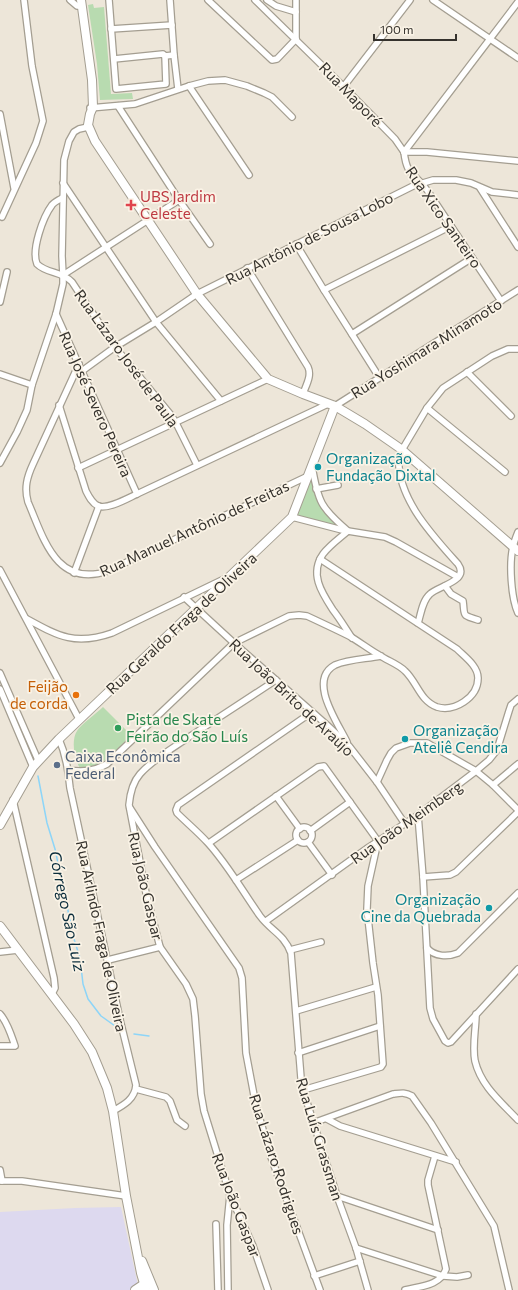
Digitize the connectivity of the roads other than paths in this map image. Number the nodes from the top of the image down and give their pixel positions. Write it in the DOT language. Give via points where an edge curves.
graph roads {
  1 [pos="24,0"];
  2 [pos="70,0"];
  3 [pos="109,0"];
  4 [pos="170,0"];
  5 [pos="208,0"];
  6 [pos="255,0"];
  7 [pos="266,0"];
  8 [pos="296,0"];
  9 [pos="410,0"];
  10 [pos="433,0"];
  11 [pos="518,2"];
  12 [pos="79,3"];
  13 [pos="296,12"];
  14 [pos="172,24"];
  15 [pos="111,29"];
  16 [pos="296,39"];
  17 [pos="490,39"];
  18 [pos="174,55"];
  19 [pos="165,56"];
  20 [pos="518,58"];
  21 [pos="114,59"];
  22 [pos="189,86"];
  23 [pos="344,86"];
  24 [pos="178,89"];
  25 [pos="118,106"];
  26 [pos="90,110"];
  27 [pos="0,114"];
  28 [pos="292,117"];
  29 [pos="88,126"];
  30 [pos="404,152"];
  31 [pos="518,161"];
  32 [pos="249,175"];
  33 [pos="62,183"];
  34 [pos="422,183"];
  35 [pos="480,187"];
  36 [pos="14,188"];
  37 [pos="518,195"];
  38 [pos="62,198"];
  39 [pos="179,200"];
  40 [pos="2,216"];
  41 [pos="147,220"];
  42 [pos="451,226"];
  43 [pos="210,244"];
  44 [pos="296,244"];
  45 [pos="518,247"];
  46 [pos="107,248"];
  47 [pos="472,258"];
  48 [pos="247,268"];
  49 [pos="7,272"];
  50 [pos="64,275"];
  51 [pos="324,290"];
  52 [pos="518,290"];
  53 [pos="197,294"];
  54 [pos="501,301"];
  55 [pos="0,302"];
  56 [pos="56,314"];
  57 [pos="156,322"];
  58 [pos="352,334"];
  59 [pos="115,347"];
  60 [pos="518,349"];
  61 [pos="78,364"];
  62 [pos="82,371"];
  63 [pos="467,372"];
  64 [pos="0,374"];
  65 [pos="379,377"];
  66 [pos="268,379"];
  67 [pos="32,386"];
  68 [pos="303,394"];
  69 [pos="221,401"];
  70 [pos="59,405"];
  71 [pos="332,405"];
  72 [pos="427,408"];
  73 [pos="511,416"];
  74 [pos="176,423"];
  75 [pos="401,449"];
  76 [pos="116,450"];
  77 [pos="0,463"];
  78 [pos="197,465"];
  79 [pos="312,466"];
  80 [pos="78,468"];
  81 [pos="505,472"];
  82 [pos="308,476"];
  83 [pos="338,485"];
  84 [pos="316,489"];
  85 [pos="137,494"];
  86 [pos="98,506"];
  87 [pos="292,517"];
  88 [pos="348,531"];
  89 [pos="518,532"];
  90 [pos="515,548"];
  91 [pos="320,559"];
  92 [pos="0,570"];
  93 [pos="74,573"];
  94 [pos="230,576"];
  95 [pos="458,577"];
  96 [pos="445,586"];
  97 [pos="184,597"];
  98 [pos="196,607"];
  99 [pos="518,613"];
  100 [pos="26,618"];
  101 [pos="478,620"];
  102 [pos="418,623"];
  103 [pos="352,638"];
  104 [pos="234,643"];
  105 [pos="381,656"];
  106 [pos="0,673"];
  107 [pos="276,680"];
  108 [pos="0,689"];
  109 [pos="518,699"];
  110 [pos="312,712"];
  111 [pos="79,719"];
  112 [pos="67,730"];
  113 [pos="59,739"];
  114 [pos="349,746"];
  115 [pos="64,751"];
  116 [pos="38,760"];
  117 [pos="518,764"];
  118 [pos="33,767"];
  119 [pos="68,770"];
  120 [pos="476,771"];
  121 [pos="376,782"];
  122 [pos="493,785"];
  123 [pos="276,796"];
  124 [pos="13,800"];
  125 [pos="350,802"];
  126 [pos="129,805"];
  127 [pos="518,811"];
  128 [pos="418,815"];
  129 [pos="405,824"];
  130 [pos="0,825"];
  131 [pos="300,829"];
  132 [pos="310,831"];
  133 [pos="298,840"];
  134 [pos="378,841"];
  135 [pos="308,842"];
  136 [pos="208,844"];
  137 [pos="332,875"];
  138 [pos="423,877"];
  139 [pos="236,880"];
  140 [pos="518,893"];
  141 [pos="266,921"];
  142 [pos="0,926"];
  143 [pos="322,942"];
  144 [pos="160,946"];
  145 [pos="427,948"];
  146 [pos="18,950"];
  147 [pos="290,950"];
  148 [pos="0,952"];
  149 [pos="108,960"];
  150 [pos="518,968"];
  151 [pos="376,987"];
  152 [pos="52,994"];
  153 [pos="296,1011"];
  154 [pos="0,1014"];
  155 [pos="476,1014"];
  156 [pos="380,1026"];
  157 [pos="0,1046"];
  158 [pos="298,1052"];
  159 [pos="136,1089"];
  160 [pos="303,1090"];
  161 [pos="113,1111"];
  162 [pos="327,1119"];
  163 [pos="518,1120"];
  164 [pos="313,1123"];
  165 [pos="185,1126"];
  166 [pos="435,1156"];
  167 [pos="456,1162"];
  168 [pos="0,1170"];
  169 [pos="1,1181"];
  170 [pos="230,1195"];
  171 [pos="126,1196"];
  172 [pos="337,1196"];
  173 [pos="216,1224"];
  174 [pos="438,1230"];
  175 [pos="136,1247"];
  176 [pos="356,1248"];
  177 [pos="360,1261"];
  178 [pos="468,1275"];
  179 [pos="314,1276"];
  180 [pos="443,1276"];
  181 [pos="146,1287"];
  182 [pos="135,1290"];
  183 [pos="154,1290"];
  184 [pos="218,1290"];
  185 [pos="228,1290"];
  186 [pos="268,1290"];
  187 [pos="320,1290"];
  188 [pos="368,1290"];
  189 [pos="405,1290"];
  190 [pos="509,1290"];
  1 -- 36 [label="street" via="32,66 43,121"];
  2 -- 12 [label="street"];
  3 -- 15 [label="street"];
  4 -- 14 [label="street"];
  5 -- 16 [label="street" via="272,60 277,59"];
  6 -- 16 [label="street, Rua Maporé"];
  7 -- 13 [label="street"];
  8 -- 13 [label="street"];
  9 -- 23 [label="street"];
  10 -- 17 [label="street"];
  11 -- 17 [label="street"];
  12 -- 26 [label="main road"];
  13 -- 16 [label="street"];
  14 -- 15 [label="street"];
  14 -- 18 [label="street"];
  15 -- 21 [label="street"];
  16 -- 23 [label="street, Rua Maporé"];
  17 -- 20 [label="street"];
  17 -- 30 [label="street"];
  18 -- 19 [label="street"];
  18 -- 24 [label="street"];
  19 -- 21 [label="street" via="163,54"];
  19 -- 21 [label="street" via="166,84 116,89"];
  22 -- 24 [label="street"];
  22 -- 28 [label="street" via="217,80 234,82 264,92"];
  22 -- 32 [label="street"];
  23 -- 30 [label="street, Rua Maporé" via="395,139"];
  24 -- 25 [label="street" via="135,104"];
  25 -- 26 [label="street"];
  25 -- 39 [label="street"];
  26 -- 29 [label="main road"];
  27 -- 36 [label="street"];
  29 -- 33 [label="street" via="77,130 69,141"];
  29 -- 41 [label="main road" via="95,141"];
  30 -- 31 [label="street"];
  30 -- 34 [label="street, Rua Xico Santeiro" via="408,171"];
  33 -- 38 [label="street"];
  33 -- 46 [label="street"];
  34 -- 35 [label="street, Rua Antônio de Sousa Lobo" via="433,180 456,180"];
  34 -- 42 [label="street, Rua Xico Santeiro"];
  34 -- 44 [label="street, Rua Antônio de Sousa Lobo"];
  35 -- 37 [label="street, Rua Antônio de Sousa Lobo" via="492,192"];
  35 -- 45 [label="street"];
  36 -- 40 [label="street"];
  38 -- 50 [label="street"];
  38 -- 50 [label="street" via="52,205 38,234 35,261 41,268"];
  39 -- 41 [label="street"];
  39 -- 43 [label="street"];
  41 -- 46 [label="street"];
  41 -- 53 [label="main road"];
  42 -- 47 [label="street, Rua Xico Santeiro"];
  42 -- 51 [label="street"];
  44 -- 48 [label="street, Rua Antônio de Sousa Lobo"];
  44 -- 51 [label="street"];
  46 -- 50 [label="street"];
  46 -- 57 [label="street"];
  47 -- 54 [label="street, Rua Xico Santeiro"];
  47 -- 58 [label="street"];
  48 -- 53 [label="street, Rua Antônio de Sousa Lobo"];
  48 -- 68 [label="street" via="310,370"];
  49 -- 55 [label="street"];
  50 -- 56 [label="street"];
  50 -- 59 [label="street, Rua Lázaro José de Paula" via="72,282"];
  51 -- 58 [label="street"];
  52 -- 54 [label="street, Rua Yoshimara Minamoto"];
  53 -- 57 [label="street, Rua Antônio de Sousa Lobo"];
  53 -- 66 [label="main road"];
  54 -- 65 [label="street, Rua Yoshimara Minamoto"];
  56 -- 61 [label="street, Rua José Severo Pereira"];
  56 -- 67 [label="street"];
  57 -- 59 [label="street, Rua Antônio de Sousa Lobo"];
  57 -- 69 [label="street"];
  58 -- 65 [label="street"];
  59 -- 62 [label="street, Rua Antônio de Sousa Lobo"];
  59 -- 74 [label="street, Rua Lázaro José de Paula"];
  60 -- 63 [label="street" via="502,351"];
  61 -- 62 [label="street, Rua José Severo Pereira"];
  61 -- 70 [label="street"];
  62 -- 76 [label="street, Rua José Severo Pereira"];
  63 -- 72 [label="street" via="443,388"];
  63 -- 73 [label="street"];
  64 -- 67 [label="street"];
  65 -- 71 [label="street, Rua Yoshimara Minamoto"];
  66 -- 68 [label="main road"];
  66 -- 69 [label="street"];
  67 -- 77 [label="street" via="23,420"];
  68 -- 71 [label="main road"];
  69 -- 74 [label="street"];
  70 -- 80 [label="street"];
  70 -- 93 [label="street" via="28,476 26,494 50,551 59,563"];
  71 -- 75 [label="main road"];
  71 -- 78 [label="street, Rua Yoshimara Minamoto"];
  71 -- 79 [label="main road, Rua Geraldo Fraga de Oliveira" via="331,415"];
  72 -- 75 [label="street"];
  72 -- 81 [label="street"];
  74 -- 76 [label="street"];
  74 -- 78 [label="street, Rua Lázaro José de Paula"];
  75 -- 90 [label="main road"];
  75 -- 95 [label="street" via="398,462 404,488 431,533 460,566"];
  76 -- 80 [label="street"];
  76 -- 85 [label="street, Rua José Severo Pereira"];
  78 -- 85 [label="street, Rua Yoshimara Minamoto"];
  79 -- 82 [label="main road, Rua Geraldo Fraga de Oliveira"];
  79 -- 84 [label="street"];
  80 -- 86 [label="street" via="86,491"];
  82 -- 87 [label="main road, Rua Geraldo Fraga de Oliveira"];
  82 -- 93 [label="street, Rua Manuel Antônio de Freitas" via="108,571 98,574"];
  83 -- 84 [label="street"];
  84 -- 88 [label="street" via="327,512"];
  85 -- 86 [label="street, Rua Yoshimara Minamoto" via="115,504"];
  86 -- 93 [label="street"];
  87 -- 88 [label="street"];
  87 -- 94 [label="main road, Rua Geraldo Fraga de Oliveira"];
  88 -- 91 [label="street"];
  88 -- 95 [label="street" via="385,537"];
  89 -- 90 [label="street"];
  90 -- 99 [label="street" via="511,556 513,596"];
  91 -- 102 [label="street"];
  91 -- 103 [label="street" via="317,568 319,586"];
  92 -- 100 [label="street"];
  94 -- 97 [label="street"];
  94 -- 98 [label="main road, Rua Geraldo Fraga de Oliveira"];
  95 -- 96 [label="street"];
  96 -- 101 [label="street" via="451,594 464,601 464,614"];
  96 -- 102 [label="street" via="435,590 427,598"];
  97 -- 98 [label="street, Rua João Brito de Araújo"];
  97 -- 100 [label="street" via="112,633 85,640 59,635"];
  98 -- 104 [label="street, Rua João Brito de Araújo"];
  98 -- 111 [label="main road, Rua Geraldo Fraga de Oliveira"];
  100 -- 111 [label="street"];
  102 -- 105 [label="street" via="457,649 475,669 477,683 464,702 446,709 431,704 406,672"];
  103 -- 104 [label="street" via="307,616 299,615 290,616"];
  103 -- 105 [label="street"];
  104 -- 107 [label="street, Rua João Brito de Araújo"];
  104 -- 119 [label="street" via="107,764 90,771"];
  105 -- 114 [label="street" via="339,664 325,675 322,687 324,696"];
  106 -- 116 [label="street"];
  107 -- 110 [label="street, Rua João Brito de Araújo"];
  107 -- 126 [label="street, Rua João Gaspar" via="145,769 130,792"];
  108 -- 118 [label="street"];
  109 -- 120 [label="street, Rua João Meimberg" via="508,711 497,750"];
  110 -- 114 [label="street, Rua João Brito de Araújo"];
  110 -- 136 [label="street" via="178,805 176,811"];
  111 -- 112 [label="main road, Rua Geraldo Fraga de Oliveira"];
  112 -- 113 [label="main road, Rua Geraldo Fraga de Oliveira"];
  112 -- 115 [label="street, Rua Arlindo Fraga de Oliveira"];
  113 -- 115 [label="street, Rua Arlindo Fraga de Oliveira"];
  113 -- 116 [label="main road, Rua Geraldo Fraga de Oliveira"];
  114 -- 121 [label="street, Rua João Brito de Araújo"];
  115 -- 119 [label="street, Rua Arlindo Fraga de Oliveira"];
  116 -- 118 [label="main road, Rua Geraldo Fraga de Oliveira"];
  117 -- 122 [label="street"];
  118 -- 124 [label="main road, Rua Geraldo Fraga de Oliveira"];
  119 -- 149 [label="street, Rua Arlindo Fraga de Oliveira"];
  120 -- 121 [label="street" via="427,743 410,743 396,748"];
  120 -- 122 [label="street"];
  120 -- 128 [label="street, Rua João Meimberg"];
  121 -- 129 [label="street, Rua João Brito de Araújo"];
  122 -- 127 [label="street"];
  123 -- 125 [label="street" via="318,767 324,766"];
  123 -- 131 [label="street"];
  123 -- 136 [label="street"];
  124 -- 130 [label="main road, Rua Geraldo Fraga de Oliveira"];
  124 -- 152 [label="street" via="54,978 55,988"];
  125 -- 132 [label="street"];
  125 -- 134 [label="street"];
  126 -- 144 [label="street, Rua João Gaspar" via="146,893"];
  126 -- 179 [label="street, Rua Lázaro Rodrigues" via="239,968 242,978 246,1053 256,1106 271,1157"];
  127 -- 138 [label="street" via="456,872 450,875"];
  128 -- 129 [label="street, Rua João Meimberg"];
  128 -- 138 [label="street"];
  129 -- 134 [label="street, Rua João Meimberg"];
  131 -- 132 [label="street" via="306,828"];
  131 -- 133 [label="street" via="296,834"];
  132 -- 135 [label="street" via="311,837"];
  133 -- 135 [label="street" via="302,843"];
  133 -- 139 [label="street"];
  134 -- 137 [label="street, Rua João Meimberg"];
  134 -- 151 [label="street" via="367,897"];
  135 -- 137 [label="street"];
  136 -- 139 [label="street"];
  137 -- 141 [label="street, Rua João Meimberg"];
  138 -- 145 [label="street"];
  139 -- 141 [label="street"];
  140 -- 145 [label="street" via="458,953 446,956"];
  141 -- 147 [label="street" via="286,942"];
  142 -- 146 [label="main road"];
  143 -- 147 [label="street"];
  144 -- 149 [label="street"];
  144 -- 170 [label="street, Rua João Gaspar" via="193,999 203,1104"];
  145 -- 155 [label="street" via="430,1008 445,1041 450,1042"];
  146 -- 148 [label="street"];
  146 -- 152 [label="main road"];
  147 -- 153 [label="street, Rua Luís Grassman"];
  149 -- 159 [label="street, Rua Arlindo Fraga de Oliveira"];
  150 -- 155 [label="street"];
  151 -- 153 [label="street"];
  151 -- 156 [label="street"];
  152 -- 161 [label="main road" via="92,1052 107,1088"];
  153 -- 158 [label="street, Rua Luís Grassman"];
  154 -- 157 [label="street" via="15,1046"];
  155 -- 163 [label="street" via="475,1053 482,1077 495,1097"];
  156 -- 158 [label="street"];
  156 -- 160 [label="street" via="382,1066"];
  158 -- 160 [label="street, Rua Luís Grassman"];
  159 -- 161 [label="street" via="128,1101"];
  159 -- 165 [label="street" via="166,1097 177,1120"];
  160 -- 164 [label="street, Rua Luís Grassman"];
  161 -- 171 [label="main road"];
  162 -- 164 [label="street"];
  162 -- 166 [label="street" via="340,1126"];
  162 -- 167 [label="street" via="393,1094 408,1094 431,1123"];
  164 -- 172 [label="street, Rua Luís Grassman"];
  166 -- 167 [label="street"];
  166 -- 174 [label="street" via="428,1183"];
  167 -- 190 [label="street" via="494,1226"];
  168 -- 169 [label="street"];
  169 -- 171 [label="street" via="22,1181"];
  170 -- 185 [label="street"];
  170 -- 186 [label="street, Rua João Gaspar" via="253,1246"];
  171 -- 175 [label="main road"];
  172 -- 174 [label="street"];
  172 -- 176 [label="street, Rua Luís Grassman"];
  173 -- 184 [label="street"];
  174 -- 180 [label="street" via="446,1265"];
  175 -- 181 [label="main road"];
  175 -- 183 [label="main road"];
  176 -- 177 [label="street, Rua Luís Grassman"];
  176 -- 180 [label="street"];
  177 -- 179 [label="street"];
  177 -- 188 [label="street, Rua Luís Grassman"];
  178 -- 180 [label="street"];
  179 -- 187 [label="street, Rua Lázaro Rodrigues"];
  180 -- 189 [label="street" via="435,1283"];
  181 -- 182 [label="main road"];
}
